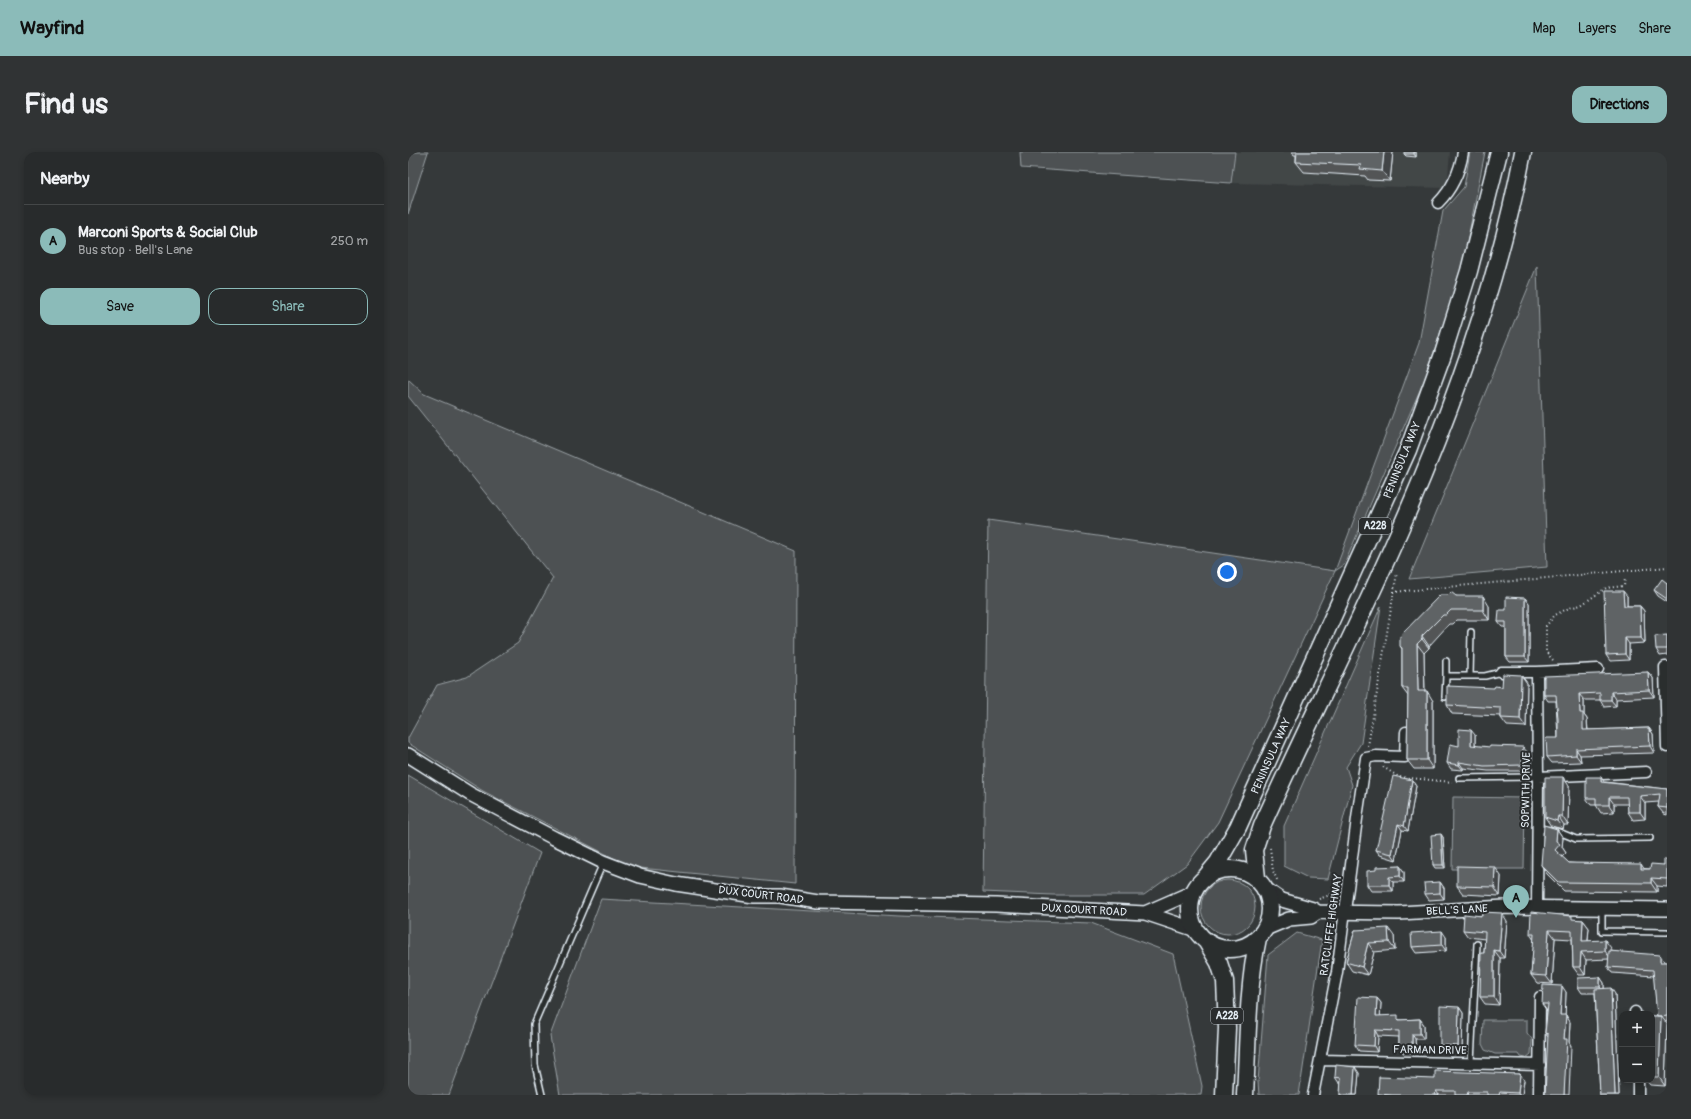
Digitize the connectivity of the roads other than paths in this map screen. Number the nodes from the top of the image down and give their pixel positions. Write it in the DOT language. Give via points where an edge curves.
graph roads {
  1 [pos="1463,152"];
  2 [pos="1499,152"];
  3 [pos="1523,152"];
  4 [pos="1438,203"];
  5 [pos="1471,632"];
  6 [pos="1446,661"];
  7 [pos="1667,667"];
  8 [pos="1598,669"];
  9 [pos="1502,672"];
  10 [pos="1537,672"];
  11 [pos="1446,676"];
  12 [pos="1470,676"];
  13 [pos="1445,697"];
  14 [pos="1406,732"];
  15 [pos="1667,732"];
  16 [pos="1667,747"];
  17 [pos="408,755"];
  18 [pos="1646,772"];
  19 [pos="1538,777"];
  20 [pos="1459,778"];
  21 [pos="1537,829"];
  22 [pos="1650,838"];
  23 [pos="603,862"];
  24 [pos="1260,882"];
  25 [pos="1198,886"];
  26 [pos="1316,905"];
  27 [pos="1537,908"];
  28 [pos="1602,908"];
  29 [pos="1667,909"];
  30 [pos="1145,913"];
  31 [pos="1344,913"];
  32 [pos="1667,932"];
  33 [pos="1262,933"];
  34 [pos="1201,936"];
  35 [pos="1477,944"];
  36 [pos="1540,997"];
  37 [pos="1321,1060"];
  38 [pos="1471,1062"];
  39 [pos="1540,1065"];
  40 [pos="1638,1083"];
  41 [pos="542,1095"];
  42 [pos="1224,1095"];
  43 [pos="1245,1095"];
  44 [pos="1313,1095"];
  45 [pos="1539,1095"];
  46 [pos="1638,1095"];
  1 -- 4 [label="street" via="1454,180 1447,194"];
  2 -- 25 [label="main road, PENINSULA WAY / A228" via="1469,271 1443,354 1408,450 1238,827 1218,862"];
  3 -- 24 [label="main road, PENINSULA WAY / A228" via="1492,279 1465,366 1402,526 1262,826 1254,850"];
  5 -- 12 [label="lane"];
  6 -- 11 [label="lane"];
  7 -- 15 [label="street"];
  8 -- 10 [label="street"];
  9 -- 10 [label="street"];
  9 -- 12 [label="lane"];
  10 -- 19 [label="street, SOPWITH DRIVE"];
  11 -- 12 [label="lane"];
  11 -- 13 [label="lane"];
  14 -- 31 [label="street, RATCLIFFE HIGHWAY" via="1405,757 1366,758"];
  15 -- 16 [label="street"];
  17 -- 23 [label="street, DUX COURT ROAD" via="470,794"];
  18 -- 19 [label="street"];
  19 -- 20 [label="lane"];
  19 -- 21 [label="street, SOPWITH DRIVE"];
  21 -- 22 [label="lane" via="1554,830 1576,839"];
  21 -- 27 [label="street, SOPWITH DRIVE"];
  23 -- 30 [label="street, DUX COURT ROAD" via="640,876 754,896 780,896 811,901 996,905"];
  23 -- 41 [label="lane" via="534,1024 535,1065"];
  24 -- 25 [label="main road" via="1244,872 1232,869 1220,870"];
  24 -- 26 [label="street, BELL'S LANE" via="1282,900 1313,909"];
  24 -- 33 [label="main road" via="1268,898 1270,910"];
  25 -- 30 [label="street, DUX COURT ROAD"];
  25 -- 34 [label="main road" via="1190,903 1190,915"];
  26 -- 31 [label="street, BELL'S LANE"];
  26 -- 33 [label="street, BELL'S LANE" via="1311,917 1289,919"];
  27 -- 28 [label="street, BELL'S LANE"];
  27 -- 31 [label="street, BELL'S LANE"];
  28 -- 29 [label="street, BELL'S LANE"];
  28 -- 32 [label="lane" via="1602,931"];
  30 -- 34 [label="street, DUX COURT ROAD"];
  31 -- 37 [label="street, RATCLIFFE HIGHWAY" via="1337,972"];
  33 -- 34 [label="main road" via="1240,948 1227,949"];
  33 -- 43 [label="main road, A228" via="1254,960"];
  34 -- 42 [label="main road, A228" via="1219,963 1225,981 1227,1028"];
  35 -- 38 [label="lane"];
  36 -- 39 [label="street"];
  37 -- 38 [label="street, FARMAN DRIVE"];
  37 -- 44 [label="street, RATCLIFFE HIGHWAY"];
  38 -- 39 [label="street, FARMAN DRIVE"];
  39 -- 45 [label="street"];
  40 -- 46 [label="street"];
}
